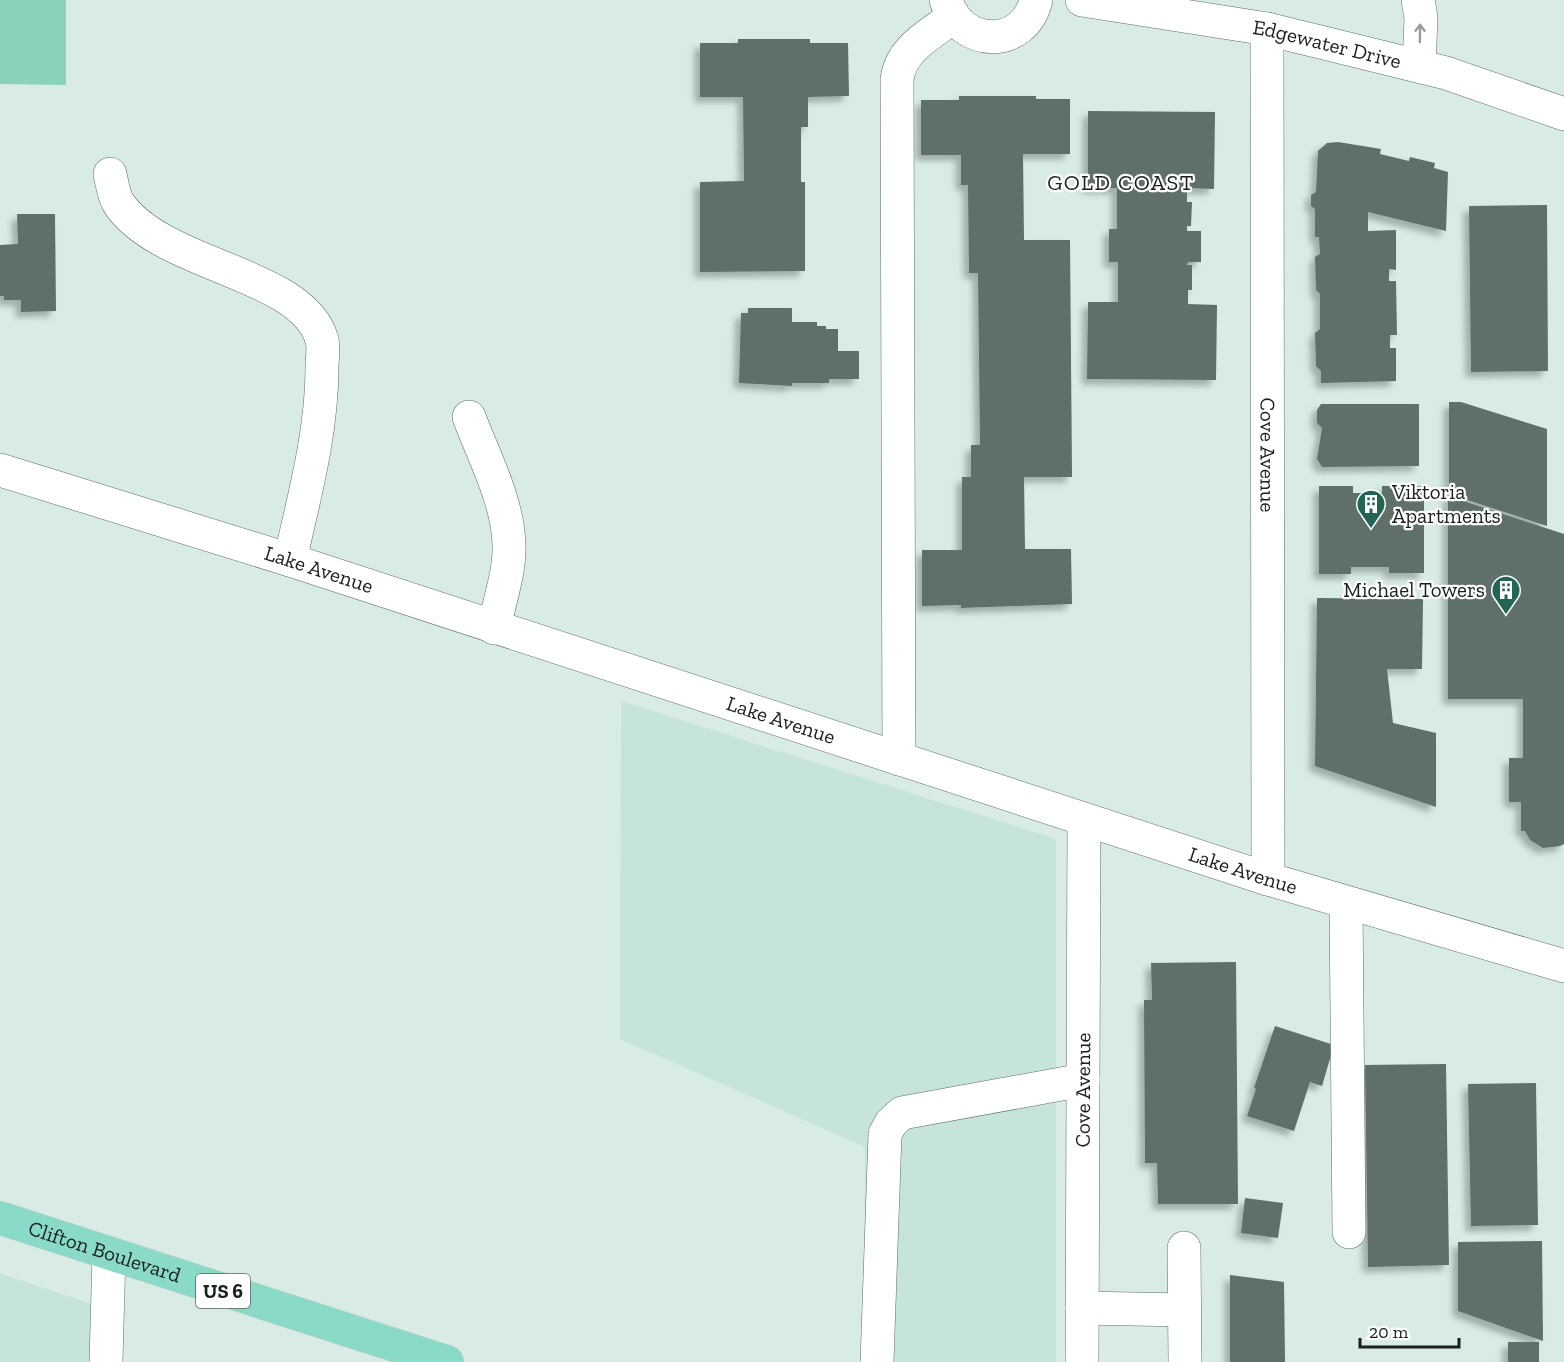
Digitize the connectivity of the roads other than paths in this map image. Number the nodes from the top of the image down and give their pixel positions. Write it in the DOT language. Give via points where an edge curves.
graph roads {
  1 [pos="1036,0"];
  2 [pos="1083,0"];
  3 [pos="1418,0"];
  4 [pos="949,9"];
  5 [pos="1267,30"];
  6 [pos="1419,66"];
  7 [pos="1564,114"];
  8 [pos="110,174"];
  9 [pos="469,417"];
  10 [pos="0,470"];
  11 [pos="290,560"];
  12 [pos="494,628"];
  13 [pos="899,759"];
  14 [pos="1084,820"];
  15 [pos="1268,879"];
  16 [pos="1346,903"];
  17 [pos="1564,966"];
  18 [pos="1083,1080"];
  19 [pos="0,1218"];
  20 [pos="1349,1232"];
  21 [pos="1184,1248"];
  22 [pos="109,1254"];
  23 [pos="1082,1308"];
  24 [pos="1184,1310"];
  25 [pos="106,1362"];
  26 [pos="447,1362"];
  27 [pos="877,1362"];
  28 [pos="1082,1362"];
  29 [pos="1185,1362"];
  1 -- 4 [label="street" via="1027,21 1002,36 971,33"];
  2 -- 5 [label="street, Edgewater Drive"];
  6 -- 3 [label="street, one-way"];
  4 -- 13 [label="street" via="902,58 897,79"];
  5 -- 6 [label="street, Edgewater Drive"];
  5 -- 15 [label="street, Cove Avenue"];
  6 -- 7 [label="street, Edgewater Drive"];
  8 -- 11 [label="street" via="118,203 142,227 172,246 285,295 313,323 322,341 316,429"];
  9 -- 12 [label="street" via="508,533 509,548"];
  10 -- 11 [label="street, Lake Avenue"];
  11 -- 12 [label="street, Lake Avenue"];
  12 -- 13 [label="street, Lake Avenue"];
  13 -- 14 [label="street, Lake Avenue"];
  14 -- 15 [label="street, Lake Avenue"];
  14 -- 18 [label="street, Cove Avenue"];
  15 -- 16 [label="street, Lake Avenue"];
  16 -- 17 [label="street, Lake Avenue"];
  16 -- 20 [label="street"];
  18 -- 23 [label="street, Cove Avenue"];
  18 -- 27 [label="street" via="902,1113 891,1123 885,1134"];
  19 -- 22 [label="main road, Clifton Boulevard / US 6"];
  21 -- 24 [label="street"];
  22 -- 25 [label="street"];
  22 -- 26 [label="main road, Clifton Boulevard / US 6"];
  23 -- 24 [label="street"];
  23 -- 28 [label="street, Cove Avenue"];
  24 -- 29 [label="street"];
}
